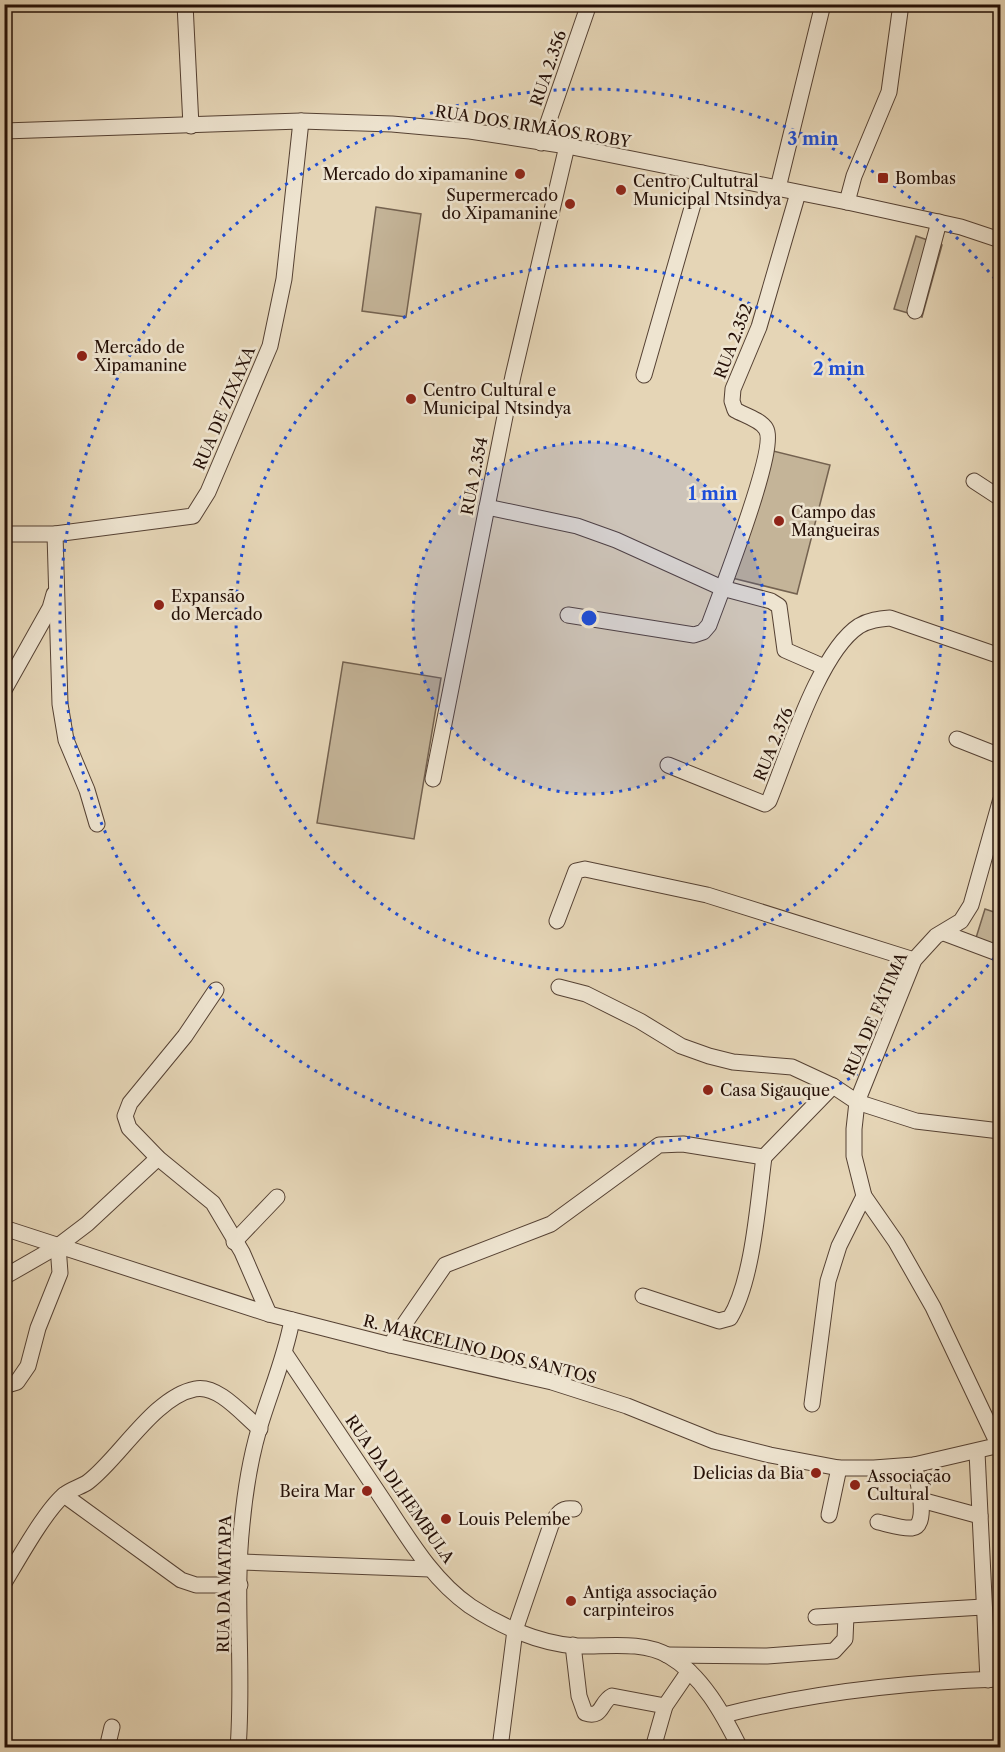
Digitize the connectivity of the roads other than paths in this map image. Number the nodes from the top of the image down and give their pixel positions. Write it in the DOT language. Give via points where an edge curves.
graph roads {
  1 [pos="185,4"];
  2 [pos="589,4"];
  3 [pos="824,4"];
  4 [pos="902,4"];
  5 [pos="301,121"];
  6 [pos="191,126"];
  7 [pos="4,131"];
  8 [pos="541,143"];
  9 [pos="567,146"];
  10 [pos="702,173"];
  11 [pos="778,188"];
  12 [pos="798,193"];
  13 [pos="847,202"];
  14 [pos="939,222"];
  15 [pos="1000,240"];
  16 [pos="915,310"];
  17 [pos="644,375"];
  18 [pos="974,481"];
  19 [pos="1000,498"];
  20 [pos="486,507"];
  21 [pos="4,534"];
  22 [pos="55,534"];
  23 [pos="722,588"];
  24 [pos="55,591"];
  25 [pos="568,615"];
  26 [pos="1000,656"];
  27 [pos="824,667"];
  28 [pos="4,690"];
  29 [pos="957,739"];
  30 [pos="1000,756"];
  31 [pos="668,765"];
  32 [pos="433,779"];
  33 [pos="1000,802"];
  34 [pos="97,824"];
  35 [pos="557,921"];
  36 [pos="944,933"];
  37 [pos="1000,954"];
  38 [pos="914,960"];
  39 [pos="559,987"];
  40 [pos="216,990"];
  41 [pos="833,1086"];
  42 [pos="857,1102"];
  43 [pos="1000,1131"];
  44 [pos="764,1157"];
  45 [pos="158,1158"];
  46 [pos="864,1196"];
  47 [pos="277,1197"];
  48 [pos="4,1228"];
  49 [pos="234,1242"];
  50 [pos="58,1246"];
  51 [pos="4,1277"];
  52 [pos="643,1296"];
  53 [pos="269,1314"];
  54 [pos="292,1320"];
  55 [pos="390,1345"];
  56 [pos="286,1355"];
  57 [pos="7,1385"];
  58 [pos="812,1404"];
  59 [pos="260,1429"];
  60 [pos="1000,1446"];
  61 [pos="977,1452"];
  62 [pos="914,1465"];
  63 [pos="839,1468"];
  64 [pos="63,1496"];
  65 [pos="921,1500"];
  66 [pos="574,1509"];
  67 [pos="829,1515"];
  68 [pos="980,1516"];
  69 [pos="878,1522"];
  70 [pos="242,1562"];
  71 [pos="10,1564"];
  72 [pos="430,1569"];
  73 [pos="4,1582"];
  74 [pos="240,1585"];
  75 [pos="983,1607"];
  76 [pos="846,1616"];
  77 [pos="816,1617"];
  78 [pos="515,1630"];
  79 [pos="573,1646"];
  80 [pos="668,1655"];
  81 [pos="689,1671"];
  82 [pos="994,1679"];
  83 [pos="665,1706"];
  84 [pos="724,1715"];
  85 [pos="112,1727"];
  86 [pos="107,1748"];
  87 [pos="238,1748"];
  88 [pos="500,1748"];
  89 [pos="653,1748"];
  90 [pos="740,1748"];
  1 -- 6 [label="street"];
  2 -- 8 [label="street, RUA 2.356"];
  3 -- 11 [label="street"];
  4 -- 13 [label="street" via="889,92"];
  5 -- 6 [label="street, RUA DOS IRMÃOS ROBY"];
  5 -- 8 [label="street, RUA DOS IRMÃOS ROBY" via="459,130"];
  5 -- 22 [label="street, RUA DE ZIXAXA" via="284,279 270,346 208,492 193,516"];
  6 -- 7 [label="street, RUA DOS IRMÃOS ROBY"];
  8 -- 9 [label="street, RUA DOS IRMÃOS ROBY"];
  9 -- 10 [label="street, RUA DOS IRMÃOS ROBY"];
  9 -- 20 [label="street, RUA 2.354"];
  10 -- 11 [label="street, RUA DOS IRMÃOS ROBY"];
  10 -- 17 [label="street"];
  11 -- 12 [label="street, RUA DOS IRMÃOS ROBY"];
  12 -- 13 [label="street, RUA DOS IRMÃOS ROBY"];
  12 -- 23 [label="street, RUA 2.352" via="759,327 732,395 735,410 767,429 769,442 756,493"];
  13 -- 14 [label="street, RUA DOS IRMÃOS ROBY"];
  14 -- 15 [label="street, RUA DOS IRMÃOS ROBY"];
  14 -- 16 [label="street"];
  18 -- 19 [label="street"];
  20 -- 23 [label="street" via="577,526"];
  20 -- 32 [label="street, RUA 2.354"];
  21 -- 22 [label="street, RUA DE ZIXAXA"];
  22 -- 24 [label="street"];
  23 -- 25 [label="street" via="709,625 694,635"];
  23 -- 27 [label="street" via="779,606 785,650"];
  24 -- 28 [label="street" via="50,608"];
  24 -- 34 [label="street" via="60,704 66,740"];
  26 -- 27 [label="street" via="890,618 860,626 839,644"];
  27 -- 31 [label="street, RUA 2.376" via="765,804"];
  29 -- 30 [label="street"];
  33 -- 36 [label="street, RUA DE FÁTIMA" via="972,905 961,921"];
  35 -- 38 [label="street" via="570,881 576,871 585,869 707,895"];
  36 -- 37 [label="street"];
  36 -- 38 [label="street, RUA DE FÁTIMA" via="936,936"];
  38 -- 42 [label="street, RUA DE FÁTIMA"];
  39 -- 41 [label="street" via="586,994 681,1046 733,1062 792,1067"];
  40 -- 45 [label="street" via="124,1116 129,1128"];
  41 -- 42 [label="street"];
  41 -- 44 [label="street"];
  42 -- 43 [label="street" via="916,1121"];
  42 -- 46 [label="street, RUA DE FÁTIMA" via="854,1156"];
  44 -- 52 [label="street" via="755,1231 737,1306 730,1318 719,1321"];
  44 -- 55 [label="street" via="683,1144 659,1145 550,1224 445,1265"];
  45 -- 49 [label="street" via="213,1203"];
  45 -- 50 [label="street"];
  46 -- 58 [label="street" via="839,1246 828,1281"];
  46 -- 60 [label="street, RUA DE FÁTIMA" via="933,1307"];
  47 -- 49 [label="street"];
  48 -- 50 [label="street, R. MARCELINO DOS SANTOS"];
  49 -- 53 [label="street"];
  50 -- 51 [label="street"];
  50 -- 53 [label="street, R. MARCELINO DOS SANTOS"];
  50 -- 57 [label="street" via="60,1273 28,1366 17,1382"];
  53 -- 54 [label="street, R. MARCELINO DOS SANTOS"];
  54 -- 55 [label="street, R. MARCELINO DOS SANTOS"];
  54 -- 56 [label="street"];
  55 -- 63 [label="street, R. MARCELINO DOS SANTOS" via="552,1382 627,1406 714,1441"];
  56 -- 59 [label="street, RUA DA MATAPA"];
  56 -- 72 [label="street, RUA DA DLHEMBULA"];
  59 -- 64 [label="street" via="212,1390 195,1389 178,1397 136,1430 89,1481"];
  59 -- 70 [label="street, RUA DA MATAPA" via="242,1526"];
  60 -- 61 [label="street, R. MARCELINO DOS SANTOS"];
  61 -- 62 [label="street, R. MARCELINO DOS SANTOS"];
  61 -- 68 [label="street"];
  62 -- 63 [label="street, R. MARCELINO DOS SANTOS"];
  62 -- 65 [label="street"];
  63 -- 67 [label="street"];
  64 -- 71 [label="street"];
  64 -- 74 [label="street" via="182,1580 196,1585"];
  65 -- 68 [label="street"];
  65 -- 69 [label="street" via="918,1525 912,1528"];
  66 -- 78 [label="street" via="558,1513 551,1524"];
  68 -- 75 [label="street"];
  70 -- 72 [label="street"];
  70 -- 74 [label="street, RUA DA MATAPA"];
  71 -- 73 [label="street"];
  72 -- 78 [label="street, RUA DA DLHEMBULA" via="470,1605"];
  74 -- 87 [label="street, RUA DA MATAPA"];
  75 -- 76 [label="street"];
  75 -- 82 [label="street"];
  76 -- 77 [label="street"];
  76 -- 80 [label="street" via="845,1639 834,1651 777,1656"];
  78 -- 79 [label="street, RUA DA DLHEMBULA"];
  78 -- 88 [label="street"];
  79 -- 80 [label="street, RUA DA DLHEMBULA" via="645,1647"];
  79 -- 83 [label="street" via="585,1713 601,1711 612,1696"];
  80 -- 81 [label="street, RUA DA DLHEMBULA"];
  81 -- 83 [label="street"];
  81 -- 84 [label="street, RUA DA DLHEMBULA"];
  82 -- 84 [label="street" via="894,1685 784,1701"];
  83 -- 89 [label="street"];
  84 -- 90 [label="street, RUA DA DLHEMBULA"];
  85 -- 86 [label="street"];
}
